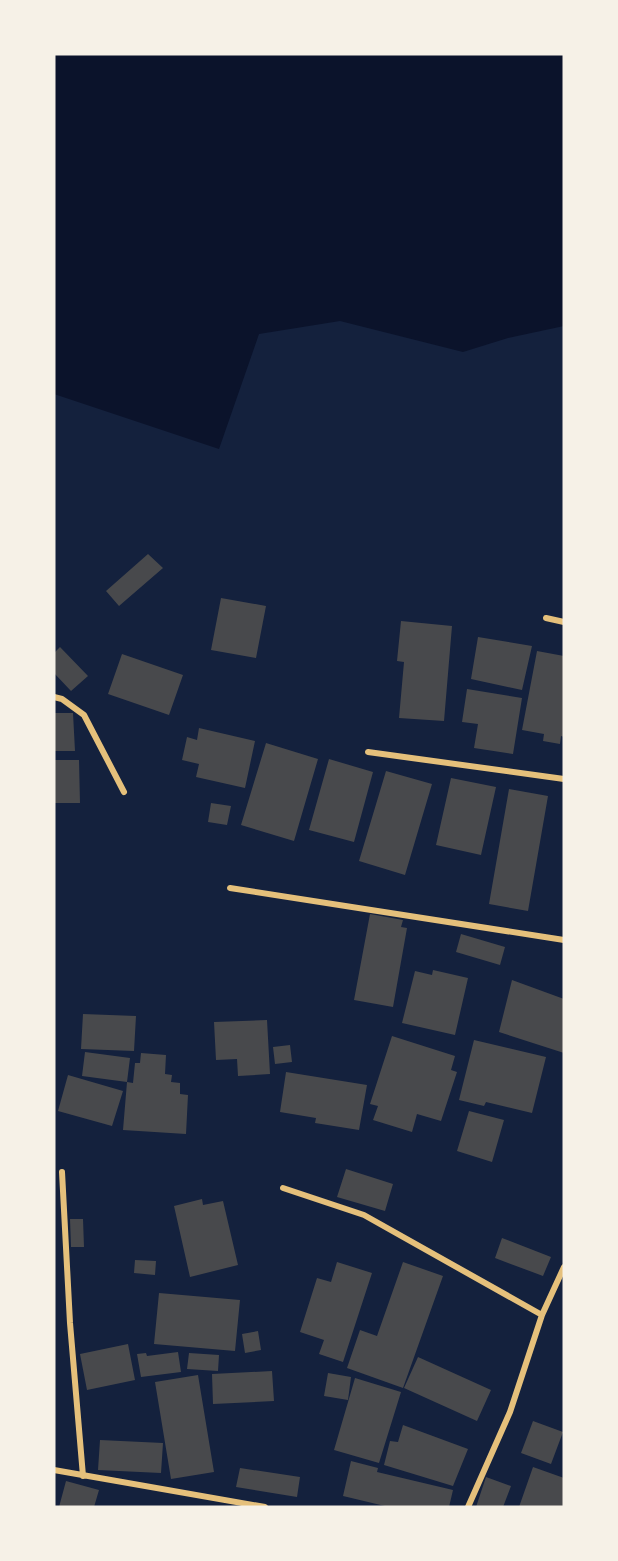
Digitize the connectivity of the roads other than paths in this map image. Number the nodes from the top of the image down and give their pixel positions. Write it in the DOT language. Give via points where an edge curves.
graph roads {
  1 [pos="546,618"];
  2 [pos="564,622"];
  3 [pos="54,697"];
  4 [pos="368,752"];
  5 [pos="564,779"];
  6 [pos="124,792"];
  7 [pos="230,888"];
  8 [pos="564,940"];
  9 [pos="62,1172"];
  10 [pos="283,1188"];
  11 [pos="564,1267"];
  12 [pos="542,1315"];
  13 [pos="54,1470"];
  14 [pos="83,1476"];
  15 [pos="265,1507"];
  16 [pos="468,1507"];
  1 -- 2 [label="street"];
  3 -- 6 [label="street" via="84,715"];
  4 -- 5 [label="street"];
  7 -- 8 [label="street"];
  9 -- 14 [label="street"];
  10 -- 12 [label="street" via="364,1215"];
  11 -- 12 [label="street"];
  12 -- 16 [label="street" via="510,1412"];
  13 -- 14 [label="street"];
  14 -- 15 [label="street"];
}
